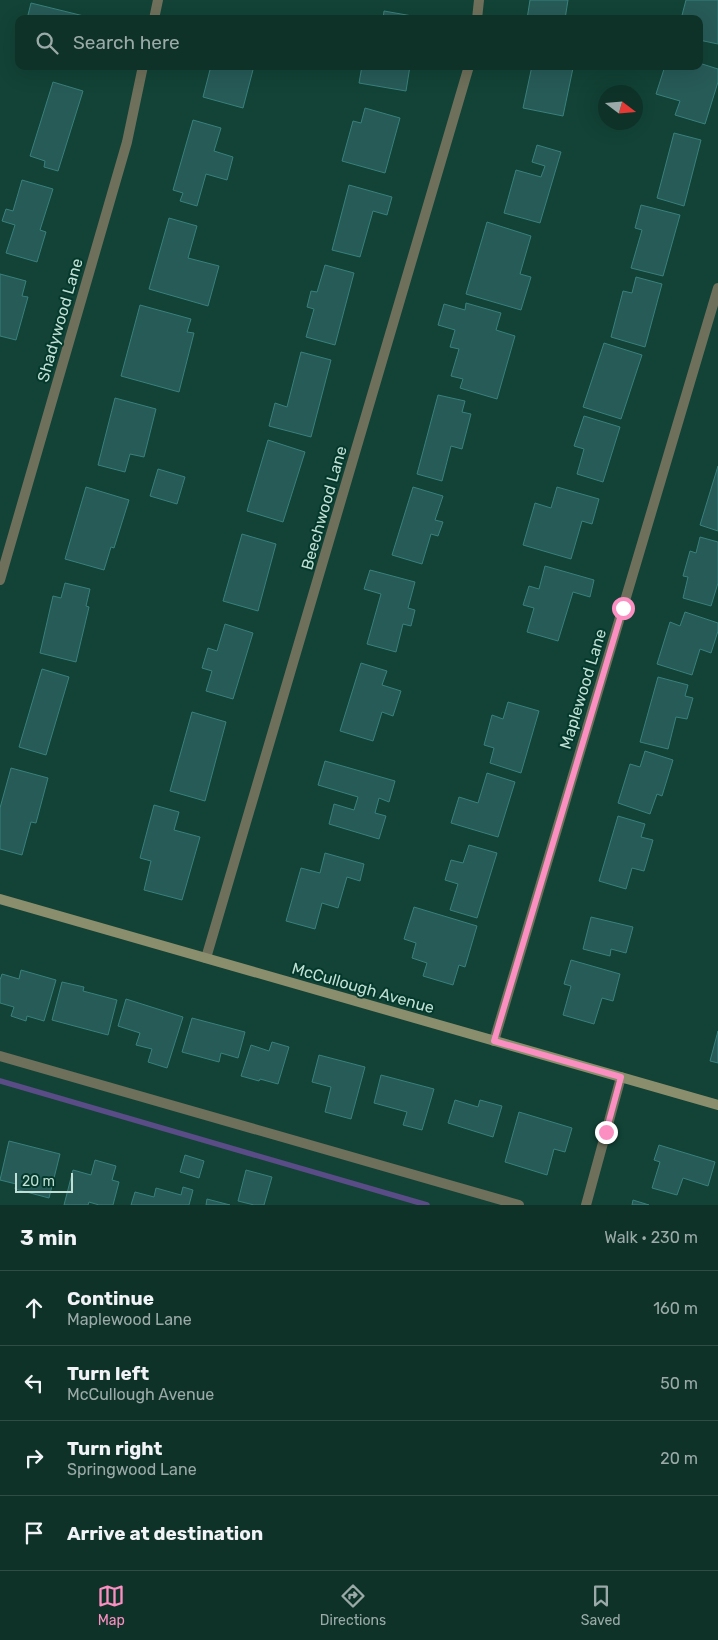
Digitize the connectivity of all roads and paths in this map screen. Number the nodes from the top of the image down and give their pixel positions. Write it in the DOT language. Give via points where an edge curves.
graph roads {
  1 [pos="158,0"];
  2 [pos="479,0"];
  3 [pos="155,15"];
  4 [pos="477,15"];
  5 [pos="142,70"];
  6 [pos="468,70"];
  7 [pos="718,288"];
  8 [pos="0,580"];
  9 [pos="0,899"];
  10 [pos="206,958"];
  11 [pos="494,1041"];
  12 [pos="0,1056"];
  13 [pos="621,1077"];
  14 [pos="718,1105"];
  15 [pos="519,1205"];
  16 [pos="586,1205"];
  1 -- 3 [label="street"];
  2 -- 4 [label="street"];
  5 -- 8 [label="street, Shadywood Lane" via="127,142"];
  6 -- 10 [label="street, Beechwood Lane"];
  7 -- 11 [label="street, Maplewood Lane"];
  9 -- 10 [label="main road, McCullough Avenue"];
  10 -- 11 [label="main road, McCullough Avenue"];
  11 -- 13 [label="main road, McCullough Avenue"];
  12 -- 15 [label="street"];
  13 -- 14 [label="main road, McCullough Avenue"];
  13 -- 16 [label="street"];
}
